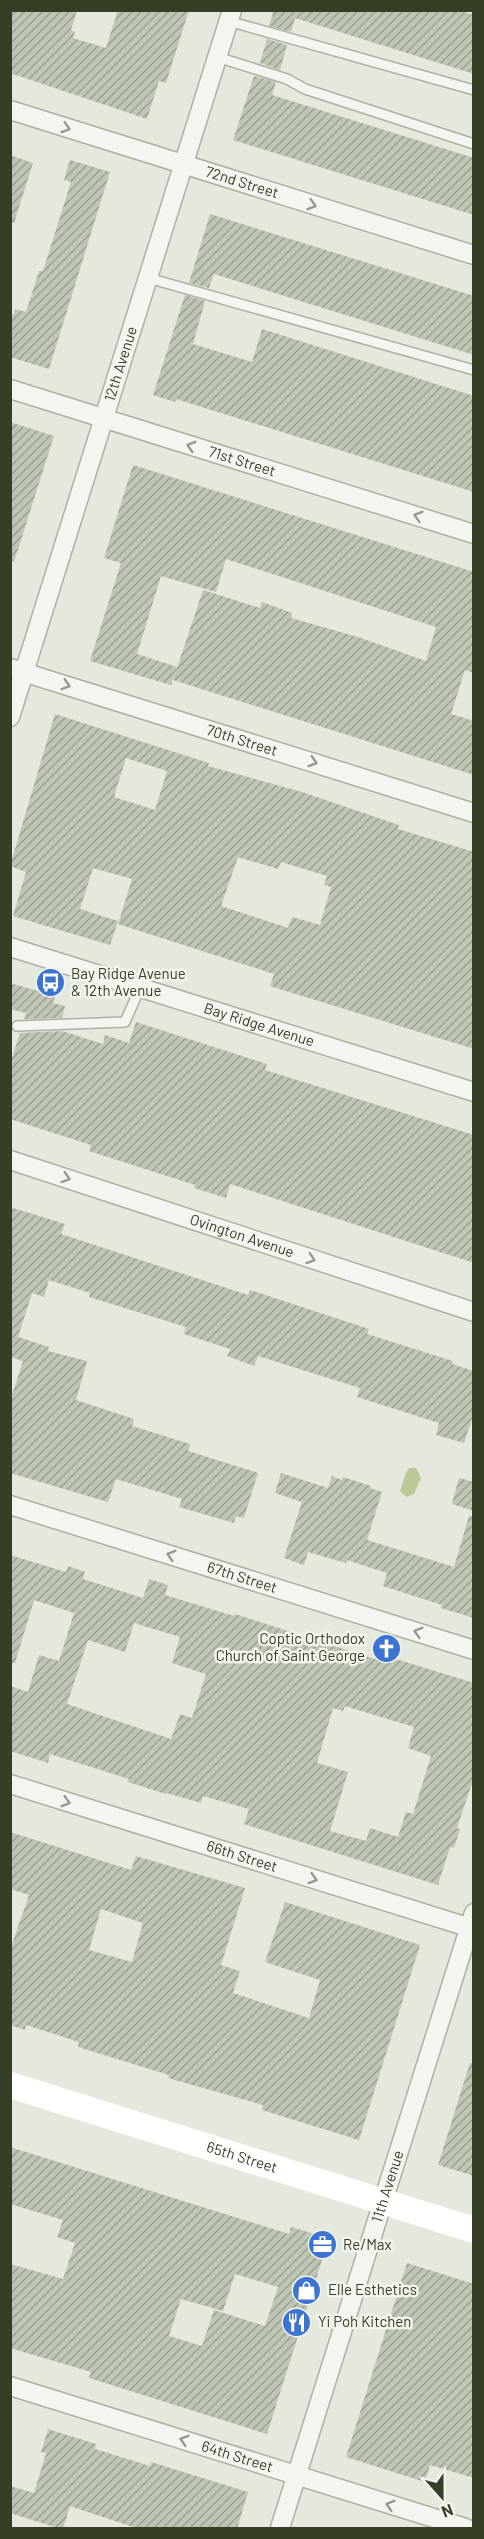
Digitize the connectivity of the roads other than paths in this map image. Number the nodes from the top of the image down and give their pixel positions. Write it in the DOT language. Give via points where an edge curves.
graph roads {
  1 [pos="230,16"];
  2 [pos="217,57"];
  3 [pos="474,90"];
  4 [pos="10,110"];
  5 [pos="474,144"];
  6 [pos="183,164"];
  7 [pos="474,255"];
  8 [pos="148,278"];
  9 [pos="474,370"];
  10 [pos="10,389"];
  11 [pos="105,418"];
  12 [pos="474,534"];
  13 [pos="18,670"];
  14 [pos="10,717"];
  15 [pos="474,813"];
  16 [pos="10,947"];
  17 [pos="140,988"];
  18 [pos="17,1026"];
  19 [pos="474,1092"];
  20 [pos="10,1160"];
  21 [pos="474,1312"];
  22 [pos="10,1505"];
  23 [pos="474,1650"];
  24 [pos="10,1784"];
  25 [pos="472,1923"];
  26 [pos="10,2085"];
  27 [pos="383,2202"];
  28 [pos="474,2230"];
  29 [pos="10,2386"];
  30 [pos="297,2476"];
  31 [pos="280,2529"];
  32 [pos="466,2529"];
  1 -- 2 [label="street, 12th Avenue"];
  1 -- 3 [label="lane"];
  2 -- 5 [label="lane"];
  2 -- 6 [label="street, 12th Avenue"];
  4 -- 6 [label="street, 72nd Street, one-way"];
  6 -- 7 [label="street, 72nd Street, one-way"];
  6 -- 8 [label="street, 12th Avenue"];
  8 -- 9 [label="lane"];
  8 -- 11 [label="street, 12th Avenue"];
  10 -- 11 [label="street, 71st Street"];
  12 -- 11 [label="street, 71st Street, one-way"];
  11 -- 13 [label="street, 12th Avenue"];
  13 -- 14 [label="street, 12th Avenue"];
  13 -- 15 [label="street, 70th Street, one-way"];
  16 -- 17 [label="street, Bay Ridge Avenue"];
  17 -- 18 [label="lane" via="125,1022"];
  17 -- 19 [label="street, Bay Ridge Avenue"];
  20 -- 21 [label="street, Ovington Avenue, one-way"];
  23 -- 22 [label="street, 67th Street, one-way"];
  24 -- 25 [label="street, 66th Street, one-way"];
  25 -- 27 [label="street, 11th Avenue"];
  26 -- 27 [label="main road, 65th Street"];
  27 -- 28 [label="main road, 65th Street"];
  27 -- 30 [label="street, 11th Avenue"];
  30 -- 29 [label="street, 64th Street, one-way"];
  30 -- 31 [label="street, 11th Avenue"];
  32 -- 30 [label="street, 64th Street, one-way"];
}
